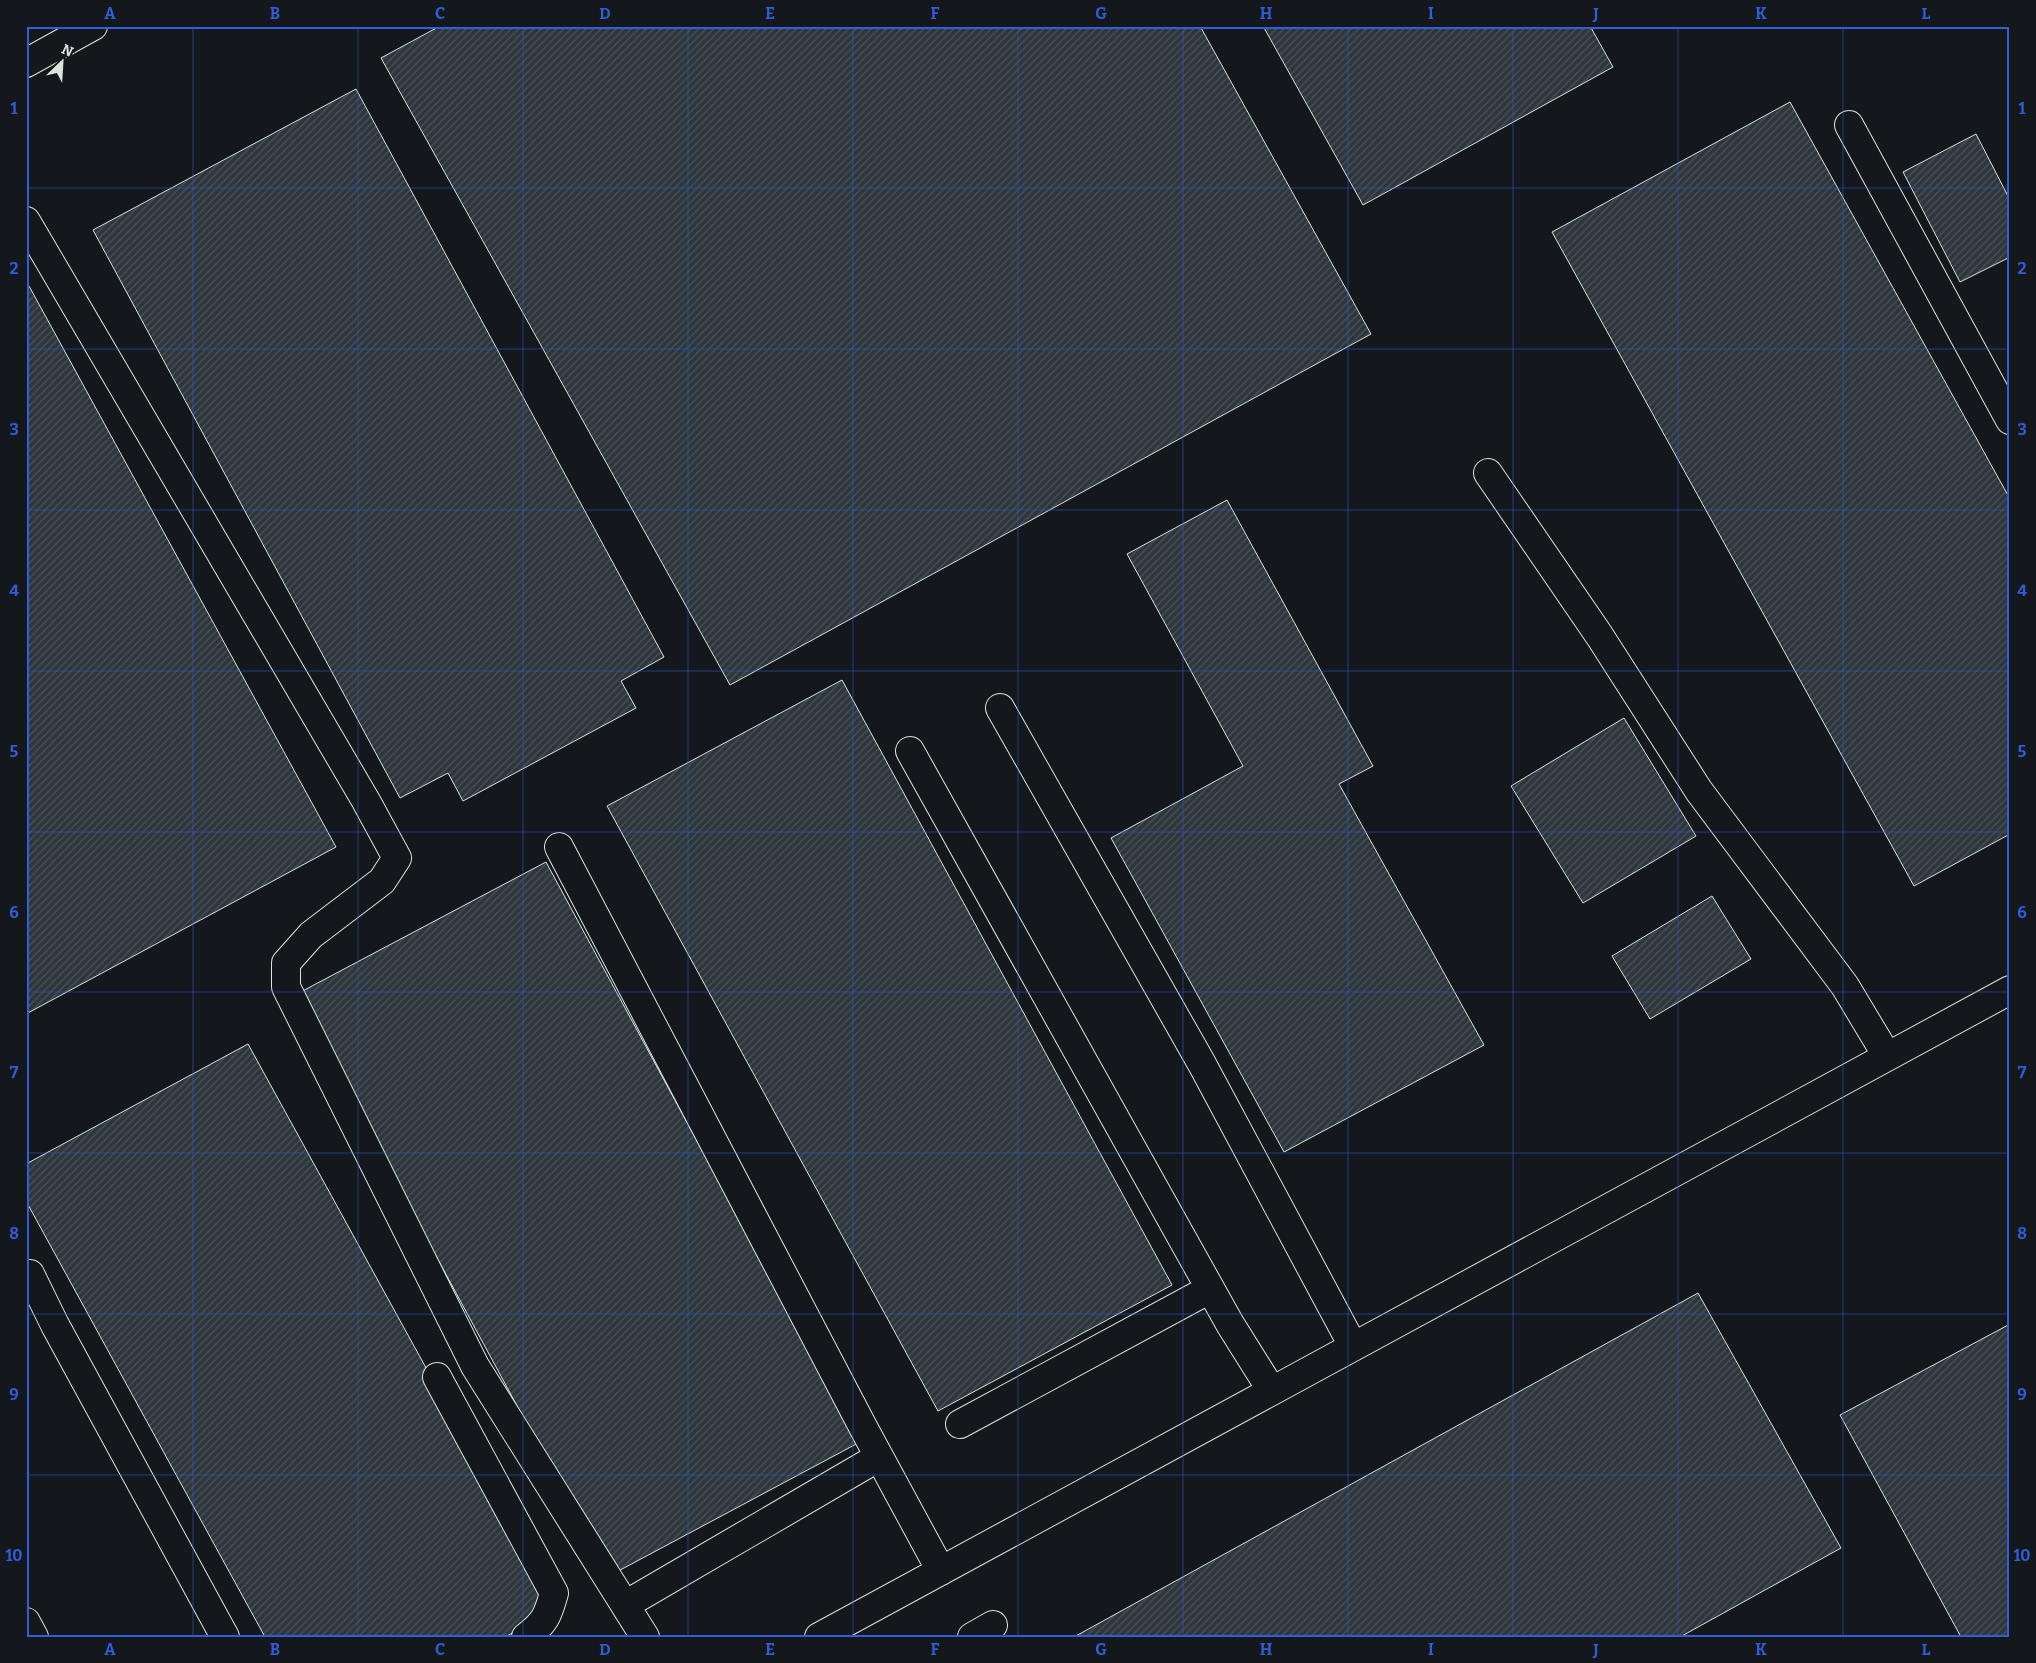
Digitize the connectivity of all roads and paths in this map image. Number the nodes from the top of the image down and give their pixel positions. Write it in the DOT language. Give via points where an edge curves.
graph roads {
  1 [pos="93,26"];
  2 [pos="26,63"];
  3 [pos="1849,125"];
  4 [pos="29,232"];
  5 [pos="2010,420"];
  6 [pos="1488,473"];
  7 [pos="1000,708"];
  8 [pos="910,751"];
  9 [pos="559,847"];
  10 [pos="2010,990"];
  11 [pos="1887,1056"];
  12 [pos="30,1274"];
  13 [pos="1210,1289"];
  14 [pos="1353,1346"];
  15 [pos="437,1377"];
  16 [pos="1272,1391"];
  17 [pos="960,1424"];
  18 [pos="879,1457"];
  19 [pos="941,1571"];
  20 [pos="625,1605"];
  21 [pos="26,1622"];
  22 [pos="34,1637"];
  23 [pos="225,1637"];
  24 [pos="526,1637"];
  25 [pos="645,1637"];
  26 [pos="819,1637"];
  1 -- 2 [label="street"];
  3 -- 5 [label="street"];
  4 -- 20 [label="street" via="397,858 382,881 311,935 286,963 286,987 475,1366"];
  6 -- 11 [label="street" via="1599,635 1699,791 1845,986"];
  7 -- 14 [label="street" via="1202,1064"];
  8 -- 13 [label="street"];
  9 -- 18 [label="street"];
  10 -- 11 [label="street"];
  11 -- 14 [label="street"];
  12 -- 23 [label="street"];
  13 -- 16 [label="street"];
  13 -- 17 [label="street"];
  14 -- 16 [label="street"];
  15 -- 24 [label="street" via="554,1593 549,1613 540,1627"];
  16 -- 19 [label="street"];
  18 -- 19 [label="street"];
  18 -- 20 [label="street"];
  19 -- 26 [label="street"];
  20 -- 25 [label="street"];
  21 -- 22 [label="street"];
}
